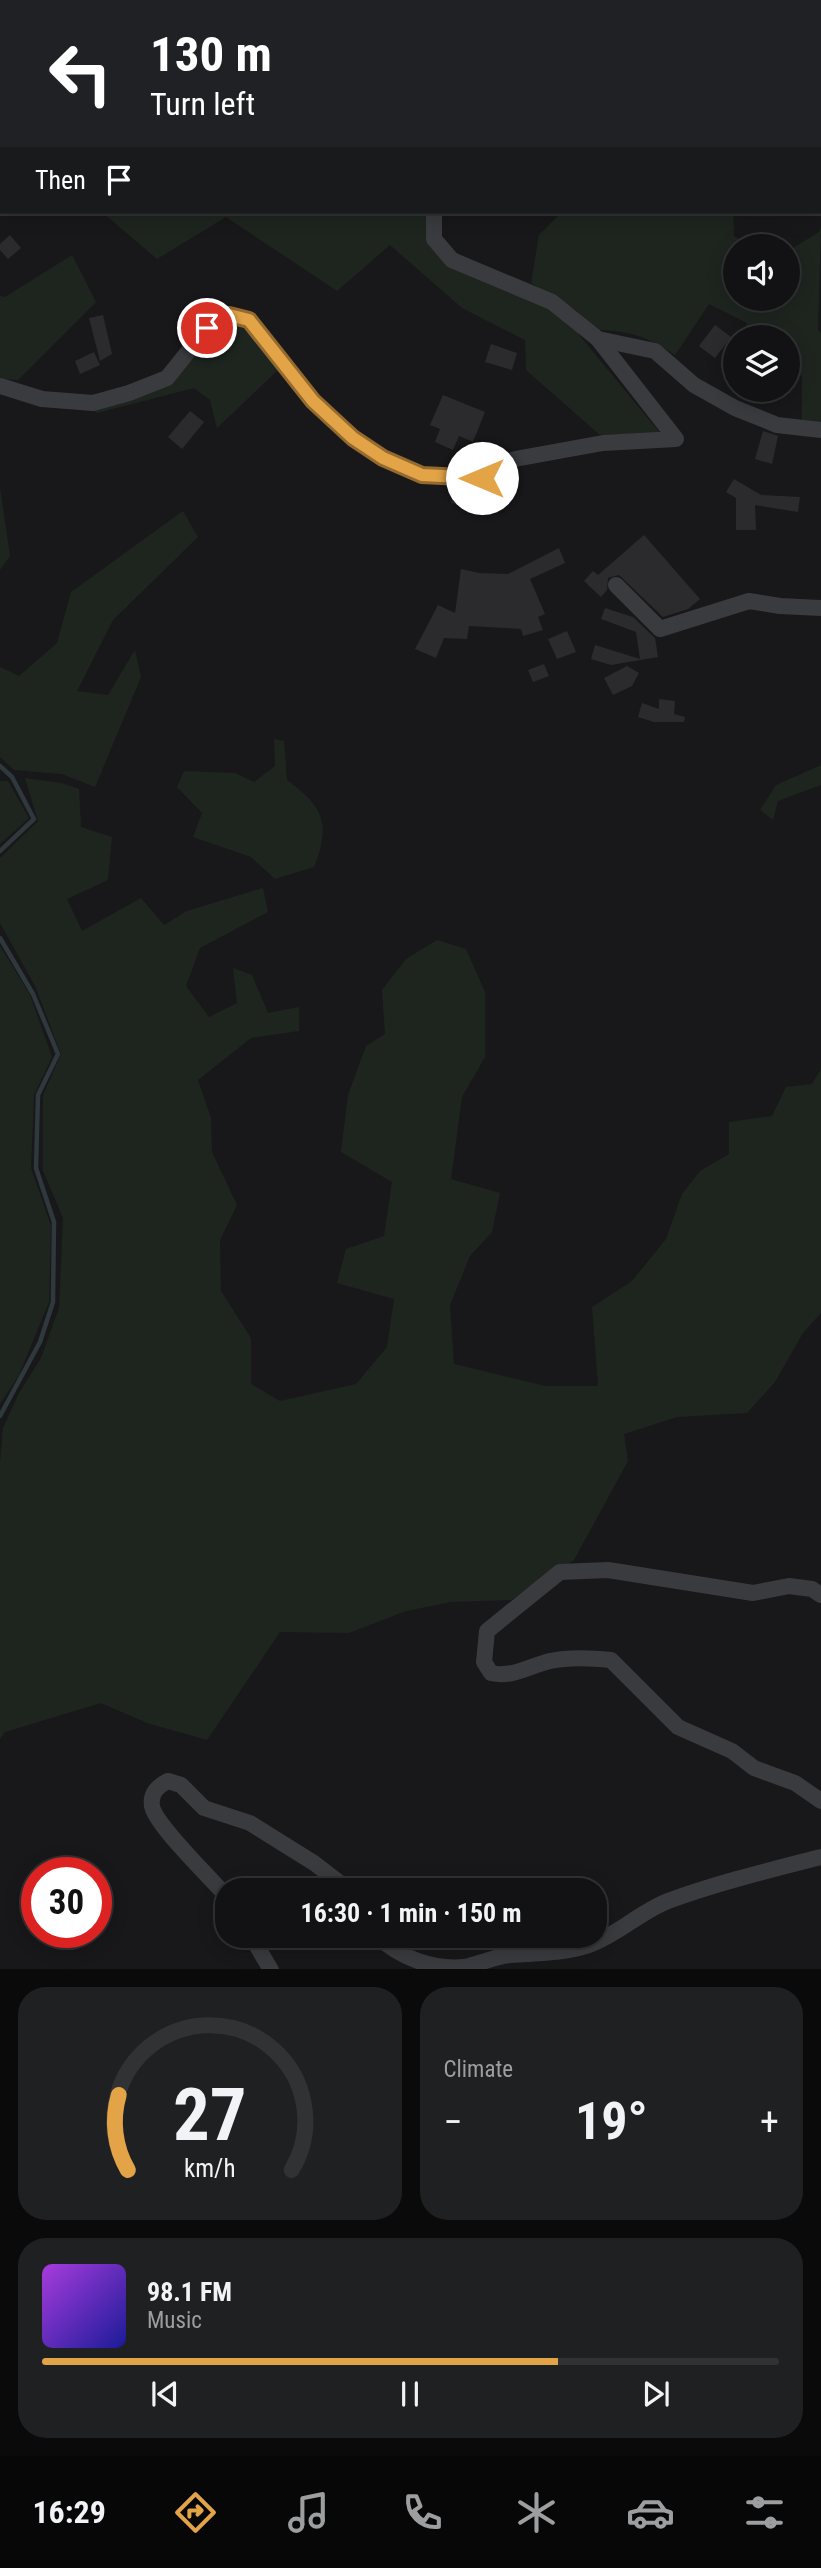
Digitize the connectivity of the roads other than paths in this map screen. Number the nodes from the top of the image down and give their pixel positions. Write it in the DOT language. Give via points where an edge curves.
graph roads {
  1 [pos="434,214"];
  2 [pos="598,339"];
  3 [pos="0,386"];
  4 [pos="821,430"];
  5 [pos="616,585"];
  6 [pos="821,608"];
  7 [pos="821,1595"];
  8 [pos="821,1801"];
  9 [pos="821,1857"];
  10 [pos="333,1878"];
  11 [pos="215,1884"];
  12 [pos="607,1936"];
  13 [pos="258,1948"];
  14 [pos="391,1948"];
  15 [pos="576,1948"];
  16 [pos="271,1969"];
  1 -- 2 [label="street" via="434,239 452,260 552,302"];
  2 -- 3 [label="street" via="676,439 603,443 515,459 482,478 422,475 383,458 313,401 249,320 229,315 207,328 167,378 129,393 93,403 42,399"];
  2 -- 4 [label="street" via="655,351 694,385 755,418"];
  5 -- 6 [label="street" via="660,629 750,601"];
  7 -- 8 [label="street" via="812,1588 789,1586 753,1593 608,1570 560,1572 487,1630 484,1662 491,1673 501,1675 551,1661 611,1660 678,1727 732,1751 754,1768 794,1783"];
  9 -- 12 [label="street" via="666,1902"];
  10 -- 11 [label="street" via="250,1823 204,1808 181,1785 168,1781 153,1793 152,1807 161,1824"];
  13 -- 16 [label="street"];
  14 -- 15 [label="street" via="413,1961 461,1968 510,1955"];
}
